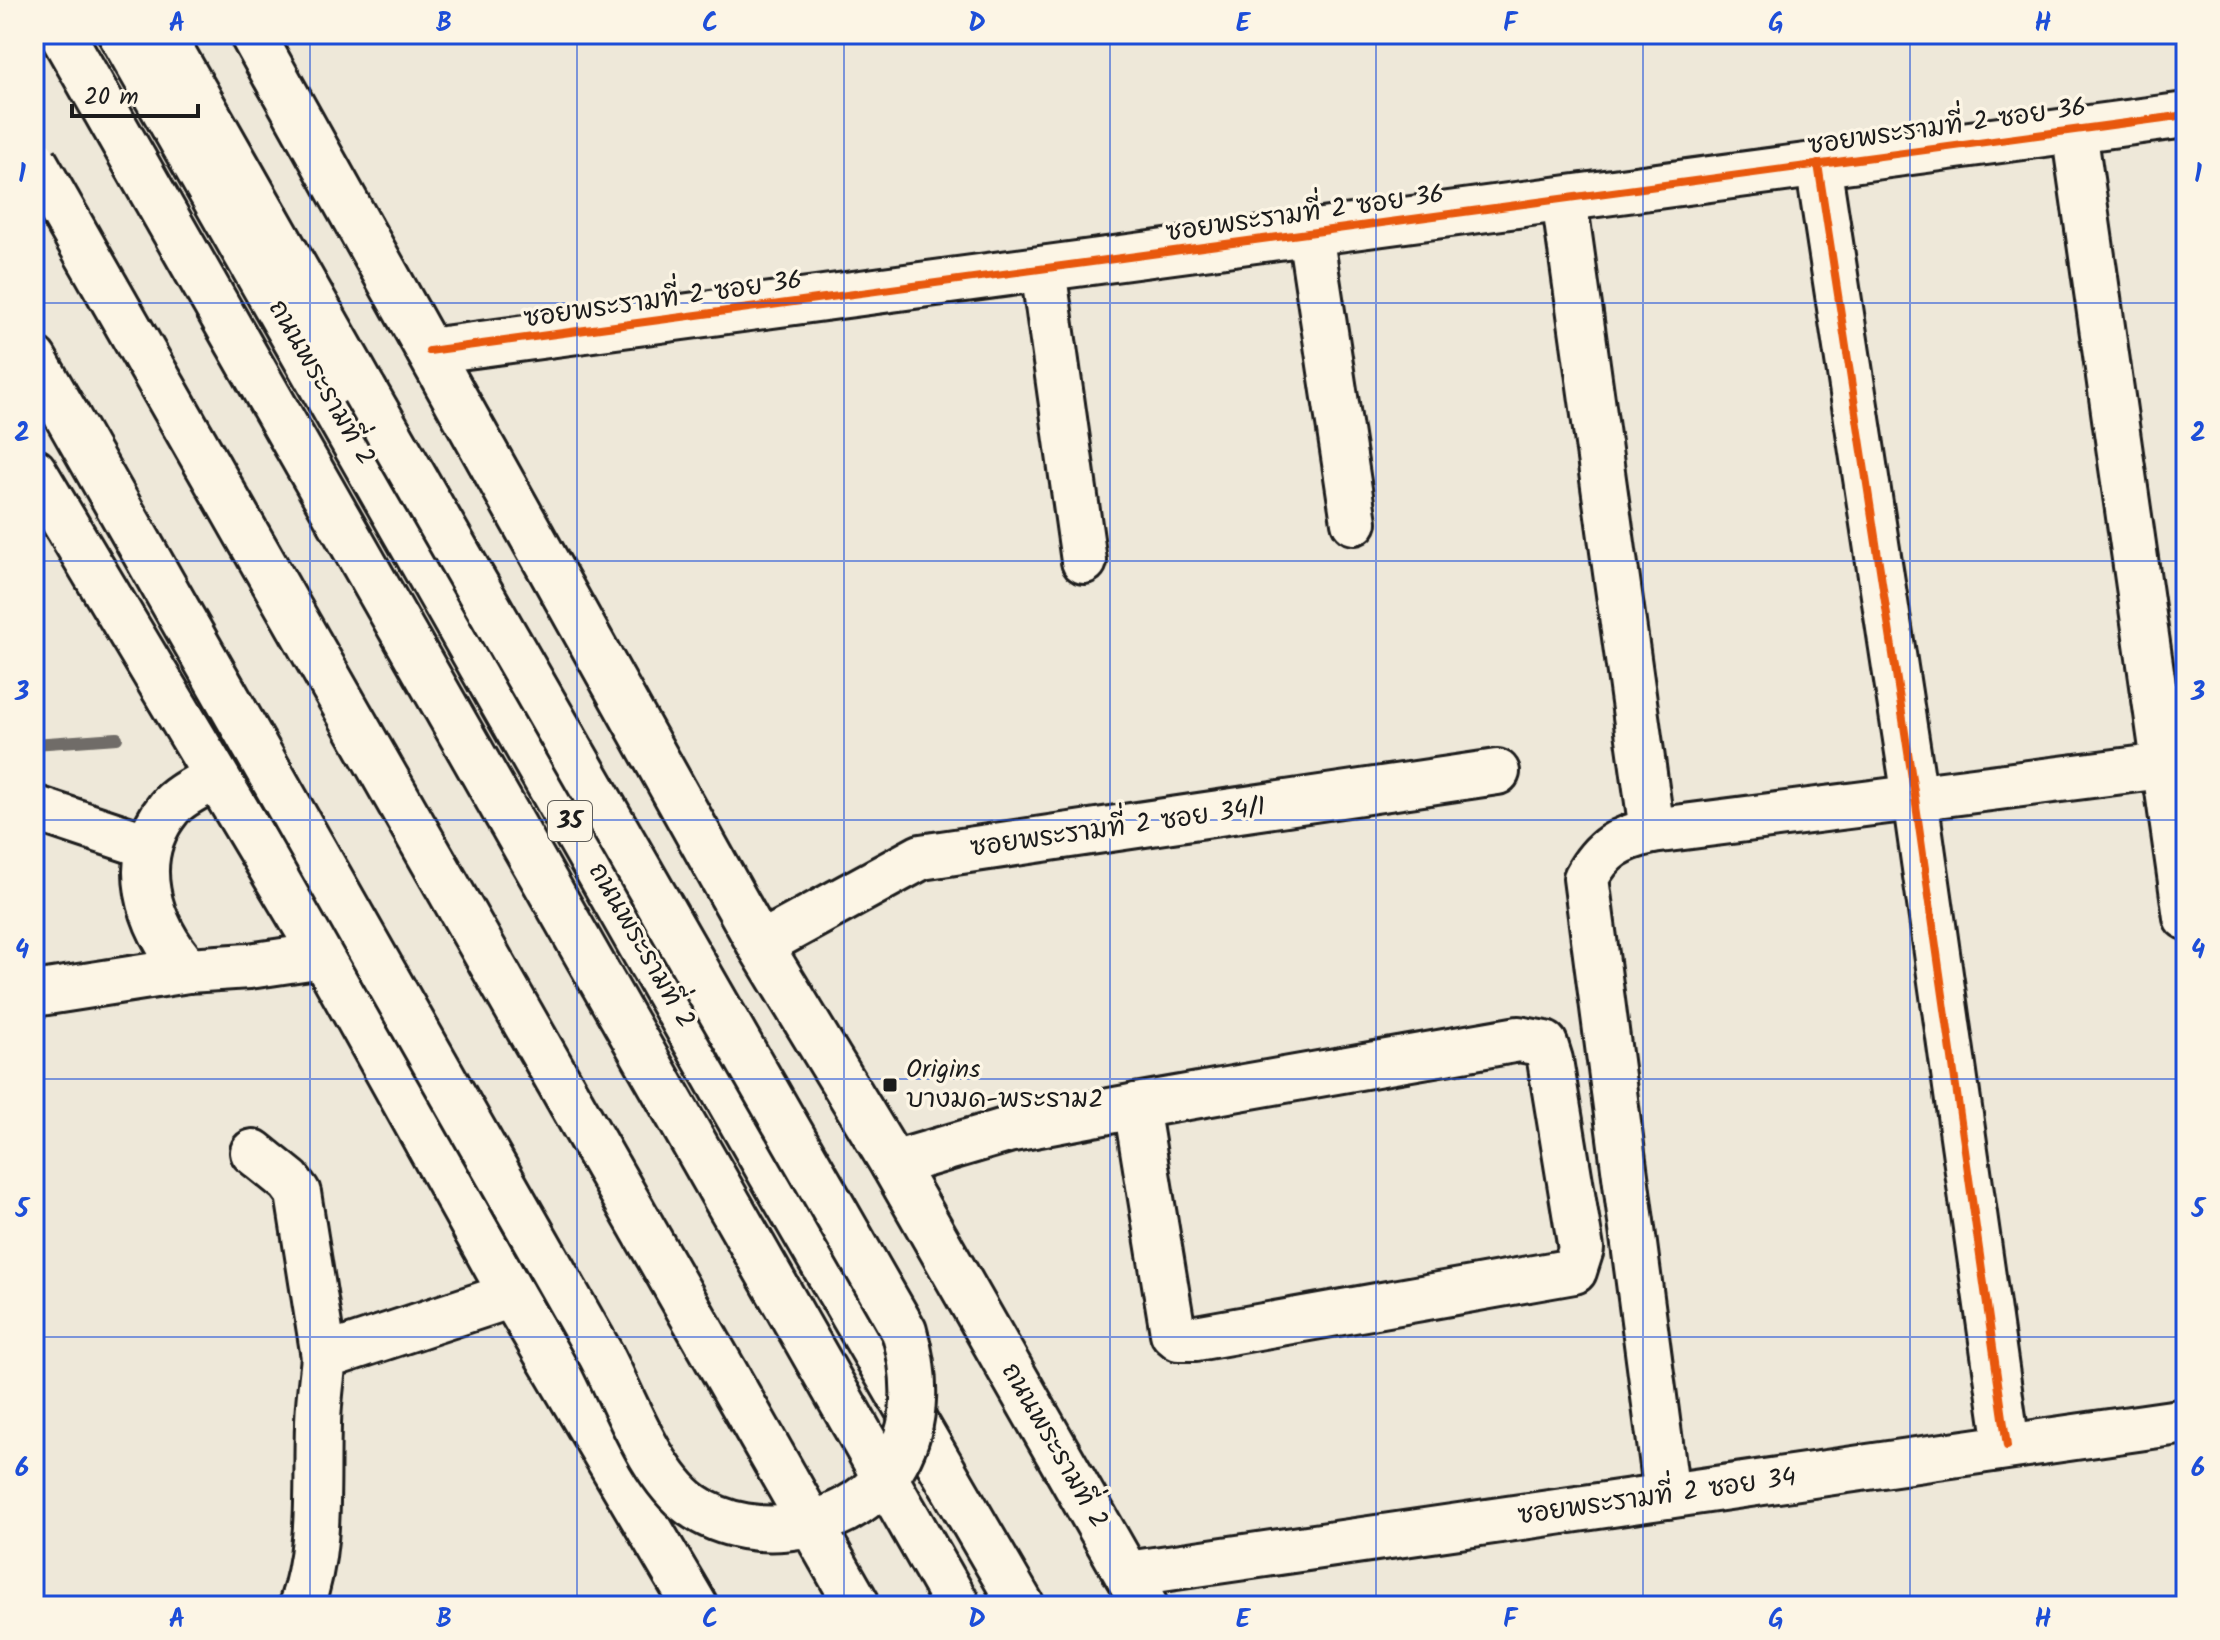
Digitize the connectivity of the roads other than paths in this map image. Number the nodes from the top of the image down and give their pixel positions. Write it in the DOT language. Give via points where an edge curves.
graph roads {
  1 [pos="62,34"];
  2 [pos="121,34"];
  3 [pos="162,34"];
  4 [pos="252,34"];
  5 [pos="2186,115"];
  6 [pos="2074,130"];
  7 [pos="34,161"];
  8 [pos="1818,164"];
  9 [pos="34,194"];
  10 [pos="1564,199"];
  11 [pos="1310,233"];
  12 [pos="1043,269"];
  13 [pos="429,351"];
  14 [pos="34,359"];
  15 [pos="34,471"];
  16 [pos="1354,522"];
  17 [pos="1084,561"];
  18 [pos="2176,764"];
  19 [pos="1497,772"];
  20 [pos="215,777"];
  21 [pos="1915,798"];
  22 [pos="34,808"];
  23 [pos="1652,831"];
  24 [pos="148,846"];
  25 [pos="2186,917"];
  26 [pos="760,945"];
  27 [pos="323,955"];
  28 [pos="188,970"];
  29 [pos="34,994"];
  30 [pos="1136,1106"];
  31 [pos="253,1152"];
  32 [pos="893,1164"];
  33 [pos="512,1295"];
  34 [pos="343,1350"];
  35 [pos="2186,1421"];
  36 [pos="2007,1446"];
  37 [pos="1667,1496"];
  38 [pos="915,1530"];
  39 [pos="1136,1590"];
  40 [pos="846,1598"];
  41 [pos="301,1606"];
  42 [pos="695,1606"];
  43 [pos="958,1606"];
  44 [pos="972,1606"];
  45 [pos="1022,1606"];
  1 -- 38 [label="main road, bridge"];
  2 -- 45 [label="main road, ถนนพระรามที่ 2 / 35"];
  3 -- 14 [label="main road, bridge" via="904,1331 915,1391 908,1431 896,1462 849,1508 790,1529 729,1522 694,1506 668,1484 601,1355"];
  4 -- 13 [label="main road, ถนนพระรามที่ 2"];
  5 -- 6 [label="main road, ซอยพระรามที่ 2 ซอย 36"];
  6 -- 8 [label="main road, ซอยพระรามที่ 2 ซอย 36"];
  6 -- 18 [label="main road"];
  7 -- 40 [label="main road, bridge"];
  8 -- 10 [label="main road, ซอยพระรามที่ 2 ซอย 36"];
  8 -- 21 [label="main road"];
  9 -- 40 [label="main road"];
  10 -- 11 [label="main road, ซอยพระรามที่ 2 ซอย 36"];
  10 -- 23 [label="main road"];
  11 -- 12 [label="main road, ซอยพระรามที่ 2 ซอย 36"];
  11 -- 16 [label="main road"];
  12 -- 13 [label="main road, ซอยพระรามที่ 2 ซอย 36"];
  12 -- 17 [label="main road"];
  13 -- 26 [label="main road, ถนนพระรามที่ 2"];
  15 -- 20 [label="main road"];
  18 -- 21 [label="main road"];
  18 -- 25 [label="main road"];
  19 -- 26 [label="main road, ซอยพระรามที่ 2 ซอย 34/1" via="921,857"];
  20 -- 24 [label="main road" via="170,807"];
  20 -- 27 [label="main road"];
  21 -- 23 [label="main road"];
  21 -- 36 [label="main road"];
  22 -- 24 [label="main road"];
  23 -- 37 [label="main road" via="1622,838 1598,856 1586,878"];
  24 -- 28 [label="main road" via="147,893 157,928"];
  26 -- 32 [label="main road, ถนนพระรามที่ 2"];
  27 -- 28 [label="main road"];
  27 -- 33 [label="main road"];
  28 -- 29 [label="main road"];
  30 -- 30 [label="main road" via="1534,1040 1545,1044 1550,1060 1581,1249 1579,1264 1564,1274 1179,1338 1173,1333"];
  30 -- 32 [label="main road" via="1008,1130"];
  31 -- 34 [label="main road" via="298,1193"];
  32 -- 39 [label="main road, ถนนพระรามที่ 2"];
  33 -- 34 [label="main road"];
  33 -- 42 [label="main road"];
  34 -- 41 [label="main road" via="318,1425 320,1493"];
  35 -- 36 [label="main road, ซอยพระรามที่ 2 ซอย 34"];
  36 -- 37 [label="main road, ซอยพระรามที่ 2 ซอย 34"];
  37 -- 39 [label="main road, ซอยพระรามที่ 2 ซอย 34"];
  38 -- 43 [label="main road, bridge"];
  38 -- 44 [label="main road, bridge"];
}
